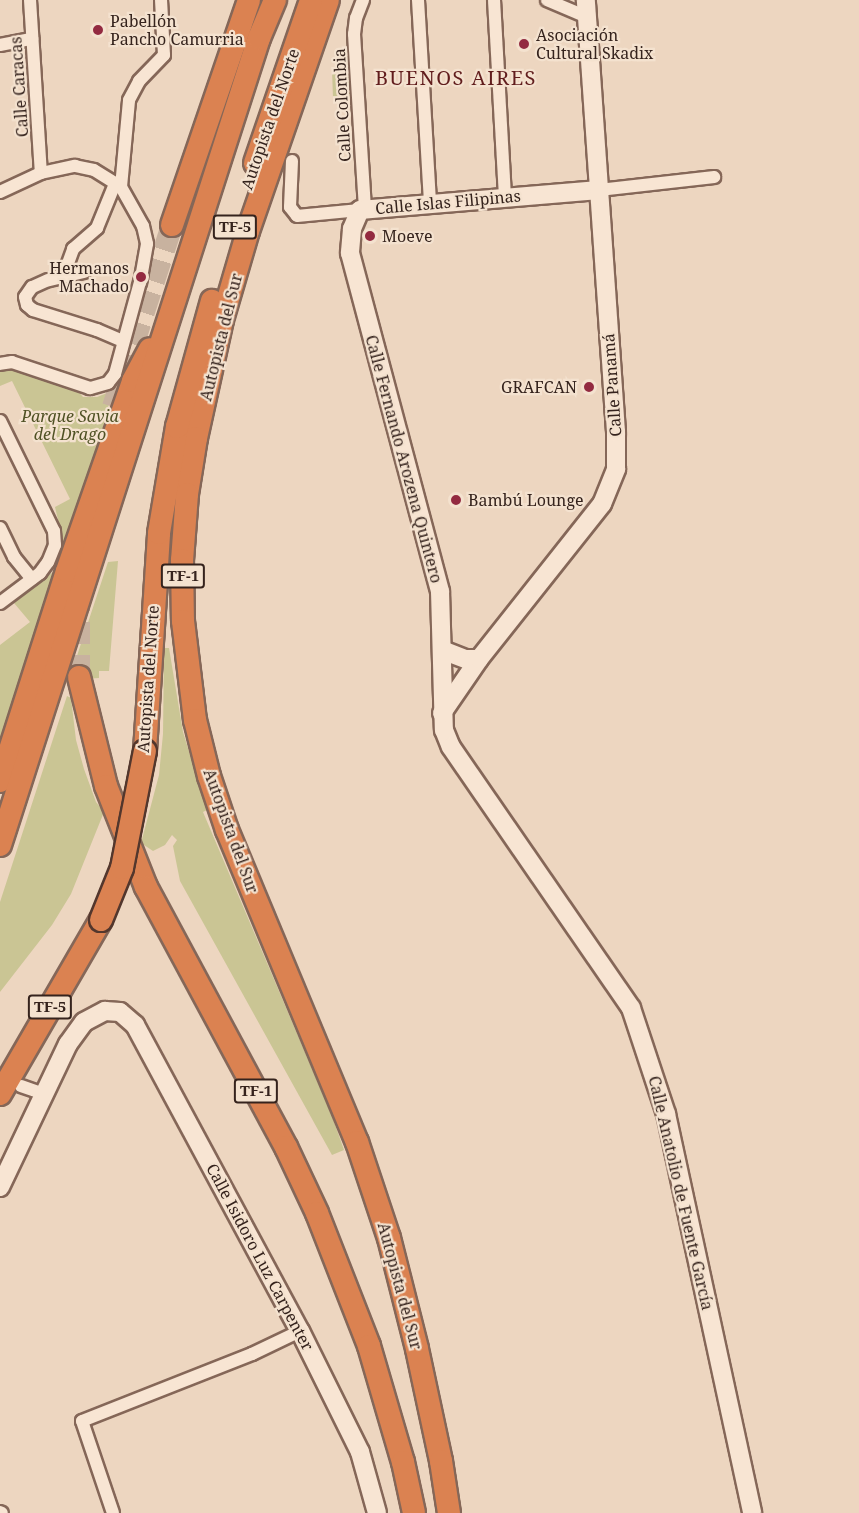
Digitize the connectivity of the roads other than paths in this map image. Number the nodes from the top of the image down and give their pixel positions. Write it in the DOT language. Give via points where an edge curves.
graph roads {
  1 [pos="30,0"];
  2 [pos="161,0"];
  3 [pos="249,0"];
  4 [pos="275,0"];
  5 [pos="311,0"];
  6 [pos="321,0"];
  7 [pos="328,0"];
  8 [pos="335,0"];
  9 [pos="363,0"];
  10 [pos="418,0"];
  11 [pos="494,0"];
  12 [pos="547,0"];
  13 [pos="586,9"];
  14 [pos="317,29"];
  15 [pos="32,39"];
  16 [pos="0,45"];
  17 [pos="291,161"];
  18 [pos="41,173"];
  19 [pos="714,177"];
  20 [pos="118,186"];
  21 [pos="599,190"];
  22 [pos="0,192"];
  23 [pos="505,197"];
  24 [pos="430,204"];
  25 [pos="363,210"];
  26 [pos="172,225"];
  27 [pos="84,272"];
  28 [pos="63,276"];
  29 [pos="176,300"];
  30 [pos="222,320"];
  31 [pos="123,341"];
  32 [pos="0,364"];
  33 [pos="0,421"];
  34 [pos="173,457"];
  35 [pos="0,528"];
  36 [pos="32,579"];
  37 [pos="0,603"];
  38 [pos="442,650"];
  39 [pos="479,659"];
  40 [pos="79,677"];
  41 [pos="442,713"];
  42 [pos="0,781"];
  43 [pos="0,845"];
  44 [pos="21,1086"];
  45 [pos="44,1094"];
  46 [pos="0,1095"];
  47 [pos="0,1186"];
  48 [pos="300,1331"];
  49 [pos="113,1513"];
  50 [pos="377,1513"];
  51 [pos="414,1513"];
  52 [pos="449,1513"];
  53 [pos="752,1513"];
  1 -- 15 [label="street, Calle Caracas"];
  2 -- 20 [label="street" via="164,55 139,81 129,100"];
  3 -- 26 [label="highway"];
  4 -- 29 [label="highway, Autopista del Norte / TF-5"];
  5 -- 34 [label="highway, Autopista del Norte / TF-5" via="236,221 190,376"];
  6 -- 14 [label="highway"];
  7 -- 14 [label="highway"];
  8 -- 14 [label="highway"];
  9 -- 25 [label="street, Calle Colombia" via="354,34"];
  10 -- 24 [label="street"];
  11 -- 23 [label="street"];
  12 -- 13 [label="street"];
  13 -- 21 [label="street, Calle Panamá"];
  14 -- 30 [label="highway, Autopista del Sur / TF-1"];
  15 -- 16 [label="street"];
  15 -- 18 [label="street, Calle Caracas"];
  17 -- 25 [label="street, Calle Islas Filipinas" via="290,207 297,216"];
  18 -- 20 [label="street" via="75,166 94,171"];
  18 -- 22 [label="street"];
  19 -- 21 [label="street"];
  20 -- 28 [label="street" via="97,228 73,249"];
  20 -- 31 [label="street" via="143,226 147,244"];
  21 -- 23 [label="street, Calle Islas Filipinas"];
  21 -- 39 [label="street, Calle Panamá" via="616,432 615,469 602,504"];
  23 -- 24 [label="street, Calle Islas Filipinas"];
  24 -- 25 [label="street, Calle Islas Filipinas"];
  25 -- 38 [label="street, Calle Fernando Arozena Quintero" via="350,241 352,264 440,591"];
  27 -- 28 [label="street"];
  28 -- 31 [label="street" via="32,287 25,297 27,305"];
  29 -- 42 [label="highway" via="133,381"];
  29 -- 43 [label="highway, Autopista del Norte / TF-5"];
  30 -- 34 [label="highway" via="205,360 188,427"];
  30 -- 52 [label="highway, Autopista del Sur / TF-1" via="196,438 182,560 183,621 195,720 227,830 357,1142 389,1238 417,1349"];
  31 -- 32 [label="street" via="115,374 98,387 90,388 12,362"];
  33 -- 36 [label="street" via="54,531 55,545 48,562"];
  34 -- 46 [label="highway, Autopista del Norte / TF-5, bridge" via="159,532 145,751 122,868 101,920"];
  35 -- 36 [label="street" via="14,557"];
  36 -- 37 [label="street"];
  38 -- 39 [label="street"];
  38 -- 41 [label="street, Calle Fernando Arozena Quintero"];
  39 -- 41 [label="street, Calle Panamá"];
  40 -- 51 [label="highway, TF-1" via="106,786 146,887 286,1147 317,1213 369,1346"];
  41 -- 53 [label="street, Calle Anatolio de Fuente García" via="451,747 631,1008 666,1114"];
  44 -- 45 [label="street"];
  45 -- 47 [label="street"];
  45 -- 48 [label="street, Calle Isidoro Luz Carpenter" via="68,1044 84,1022 105,1011 120,1012 135,1025"];
  48 -- 49 [label="street" via="82,1421"];
  48 -- 50 [label="street, Calle Isidoro Luz Carpenter" via="360,1452"];
}
